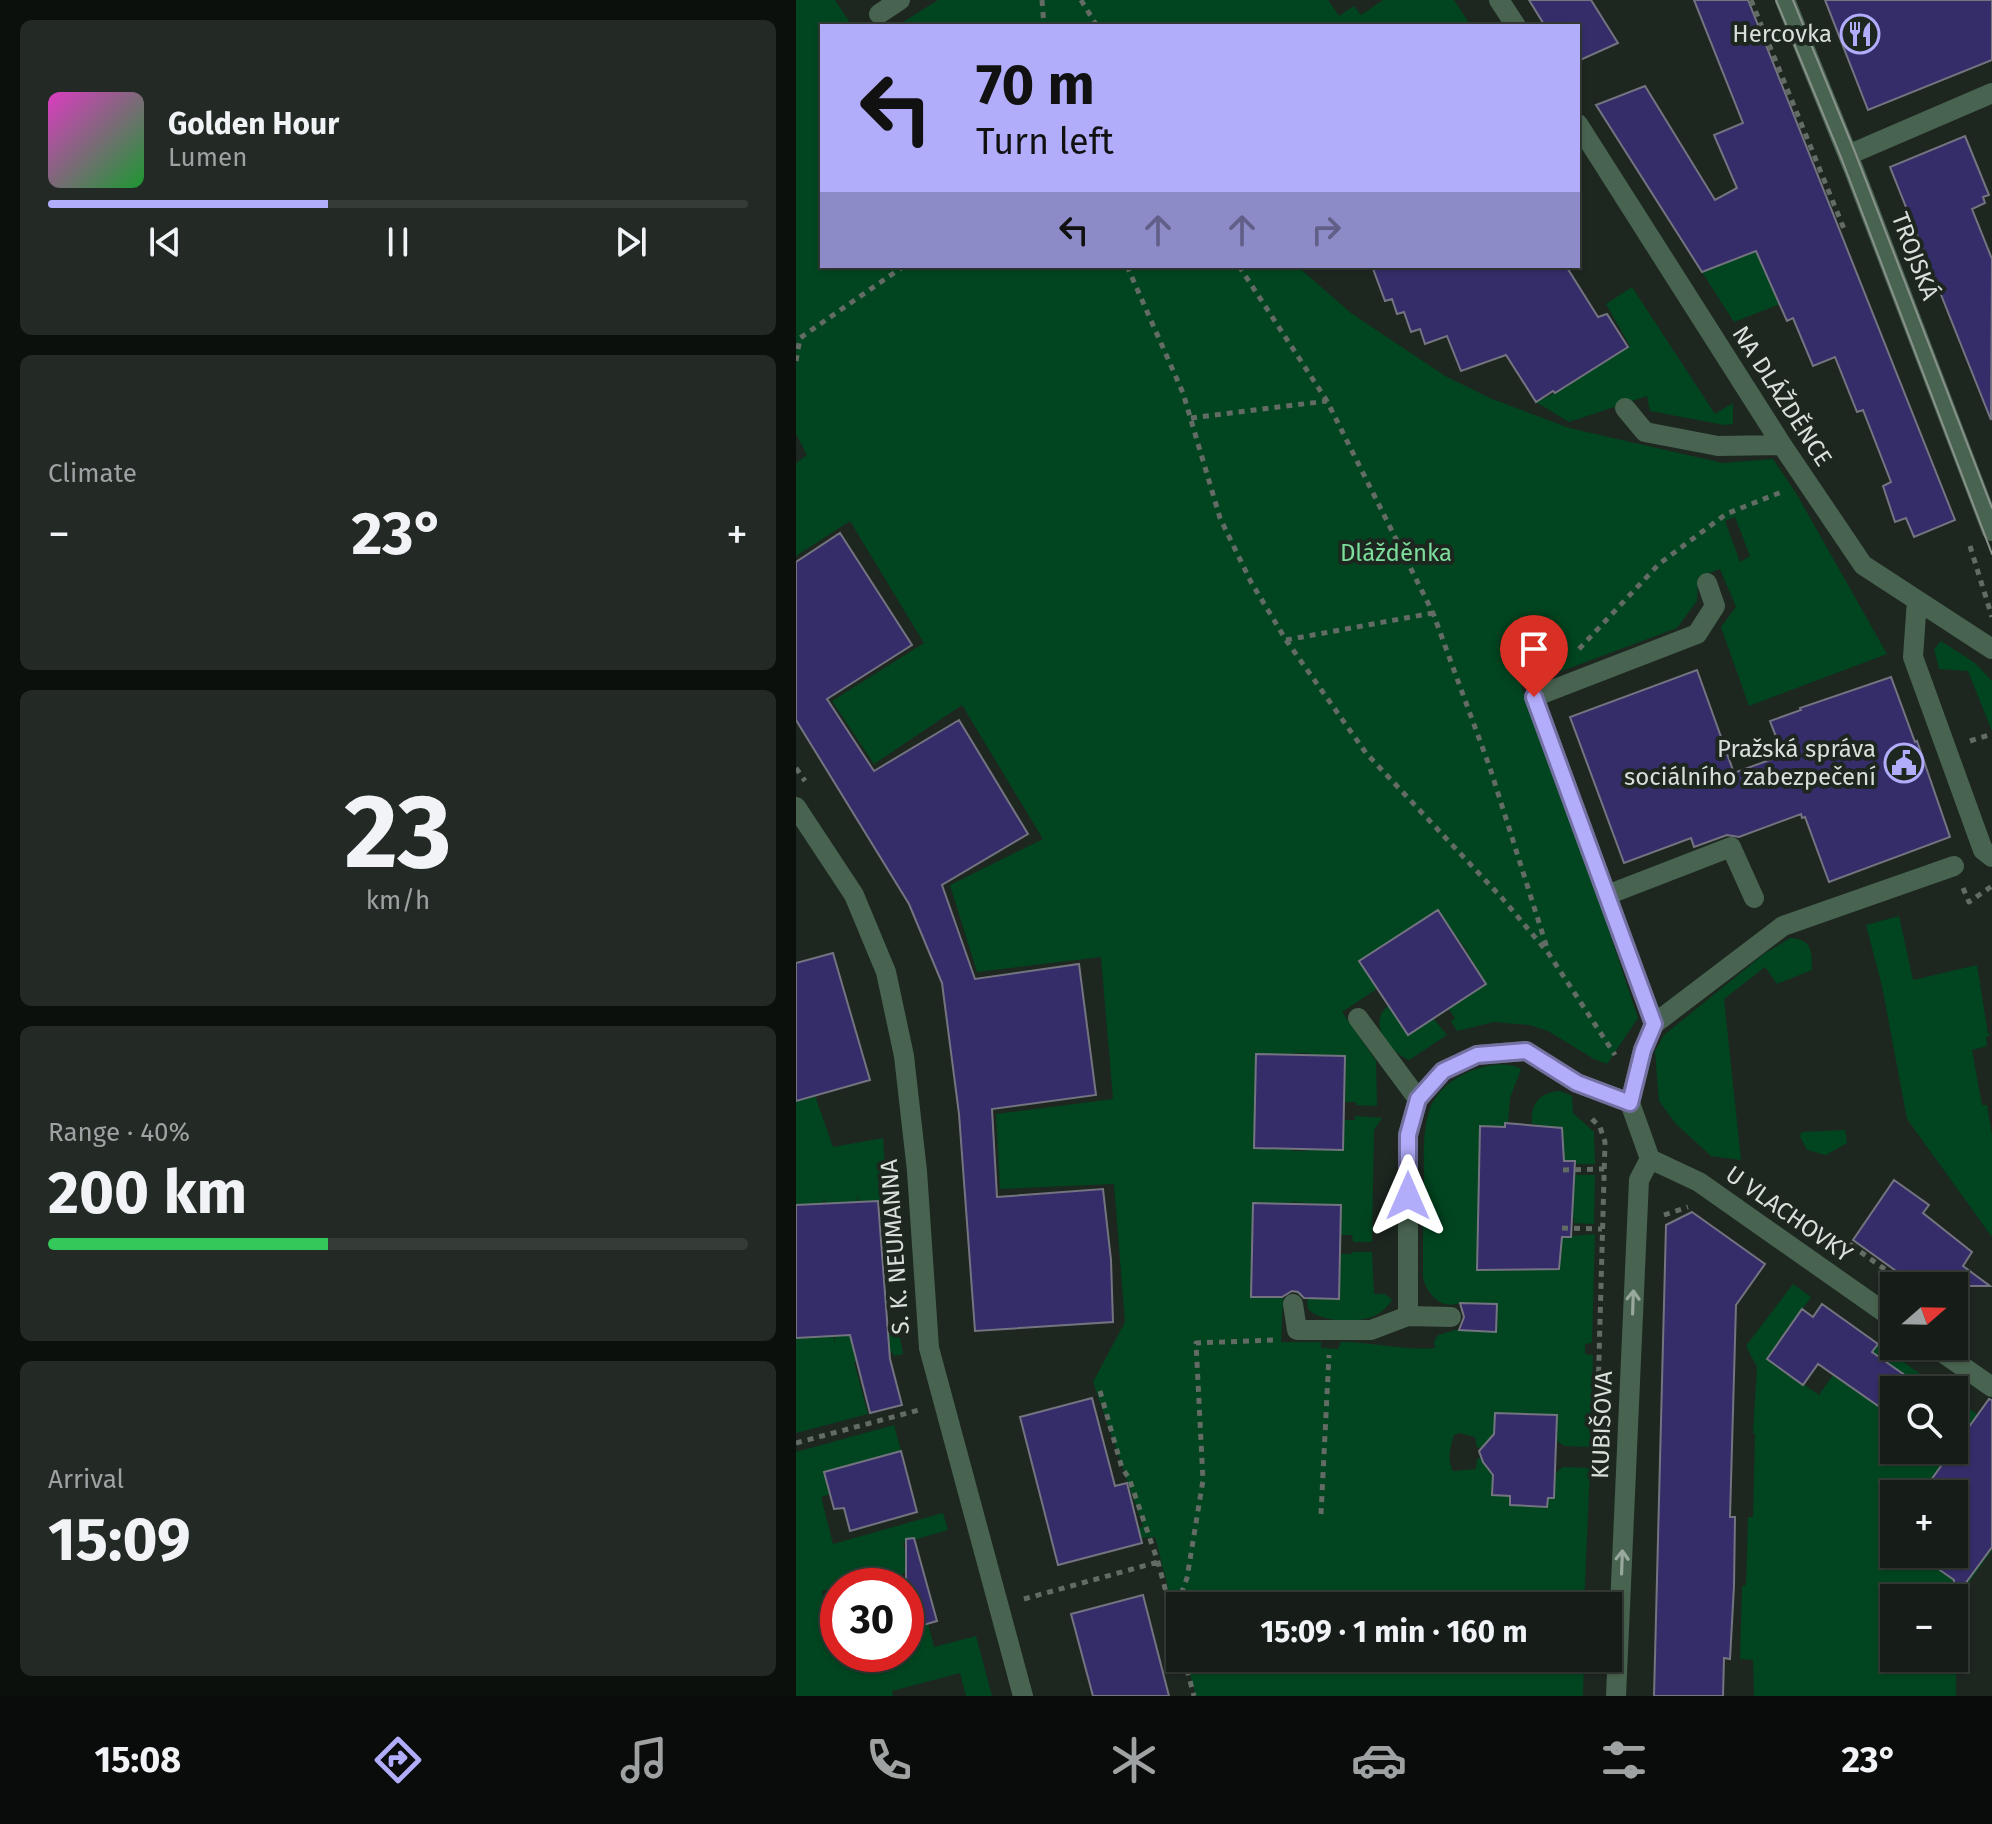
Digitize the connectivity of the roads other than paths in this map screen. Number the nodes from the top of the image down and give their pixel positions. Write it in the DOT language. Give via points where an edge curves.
graph roads {
  1 [pos="900,0"];
  2 [pos="1499,0"];
  3 [pos="1785,0"];
  4 [pos="879,14"];
  5 [pos="1515,24"];
  6 [pos="1992,93"];
  7 [pos="1580,127"];
  8 [pos="1848,155"];
  9 [pos="1625,408"];
  10 [pos="1782,445"];
  11 [pos="1992,531"];
  12 [pos="1707,583"];
  13 [pos="1917,600"];
  14 [pos="1992,649"];
  15 [pos="796,807"];
  16 [pos="1992,857"];
  17 [pos="1956,872"];
  18 [pos="1607,895"];
  19 [pos="1754,898"];
  20 [pos="1358,1018"];
  21 [pos="1654,1024"];
  22 [pos="1418,1099"];
  23 [pos="1630,1103"];
  24 [pos="1650,1159"];
  25 [pos="1293,1304"];
  26 [pos="1880,1309"];
  27 [pos="1408,1316"];
  28 [pos="1451,1317"];
  29 [pos="1953,1360"];
  30 [pos="1992,1387"];
  31 [pos="1023,1696"];
  32 [pos="1616,1696"];
  1 -- 4 [label="street"];
  2 -- 5 [label="street"];
  3 -- 8 [label="street, TROJSKÁ"];
  6 -- 8 [label="street"];
  7 -- 10 [label="street, NA DLÁŽDĚNCE"];
  8 -- 11 [label="street, TROJSKÁ"];
  9 -- 10 [label="street" via="1645,432 1718,446"];
  10 -- 13 [label="street, NA DLÁŽDĚNCE" via="1863,565"];
  12 -- 18 [label="street" via="1715,606 1697,634 1534,697"];
  13 -- 14 [label="street, NA DLÁŽDĚNCE"];
  13 -- 16 [label="street" via="1913,657 1983,850"];
  15 -- 31 [label="street, S. K. NEUMANNA" via="854,895 886,972 904,1056 929,1348"];
  17 -- 21 [label="street" via="1783,926"];
  18 -- 19 [label="street" via="1731,847"];
  18 -- 21 [label="street"];
  20 -- 22 [label="street"];
  21 -- 23 [label="street"];
  22 -- 23 [label="street" via="1443,1071 1477,1055 1526,1051 1577,1083"];
  22 -- 27 [label="street" via="1408,1135"];
  23 -- 24 [label="street"];
  24 -- 26 [label="street, U VLACHOVKY" via="1699,1182"];
  32 -- 24 [label="street, KUBIŠOVA, one-way" via="1639,1180"];
  25 -- 27 [label="street" via="1297,1330 1371,1330"];
  27 -- 28 [label="street"];
  29 -- 30 [label="street"];
}
